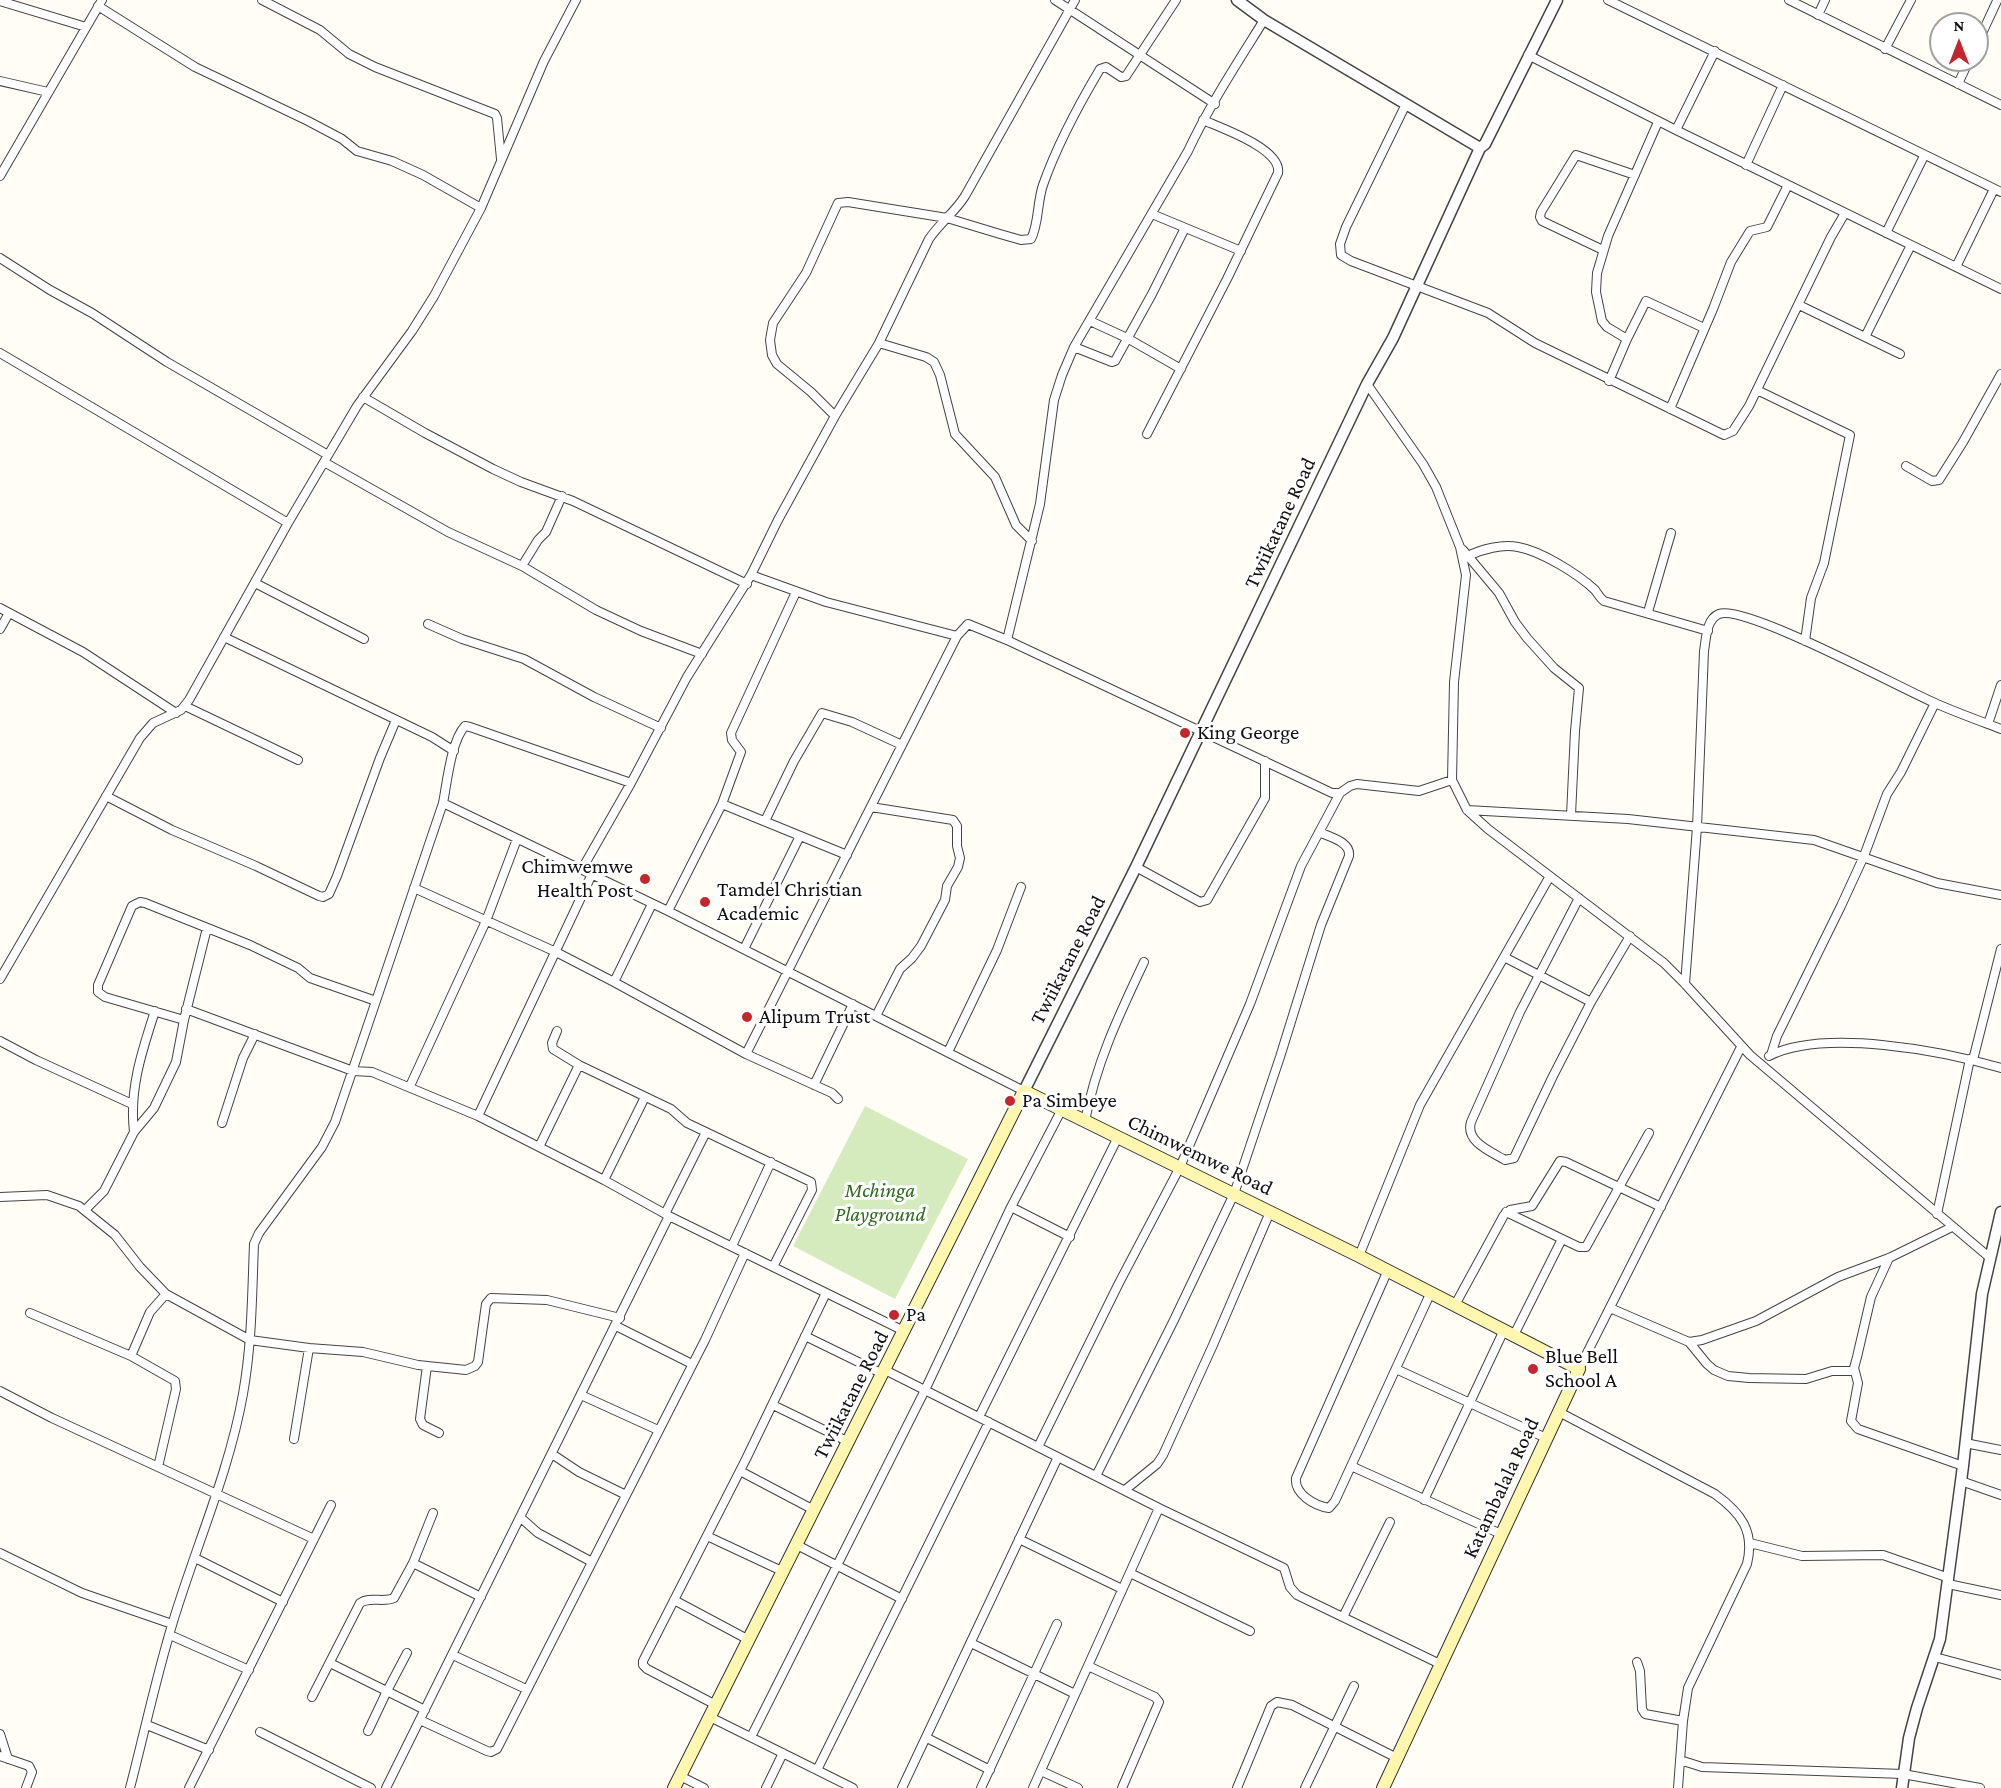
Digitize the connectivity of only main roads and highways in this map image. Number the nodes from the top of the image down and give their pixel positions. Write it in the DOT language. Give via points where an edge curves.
graph roads {
  1 [pos="1024,1091"];
  2 [pos="1579,1369"];
  3 [pos="674,1788"];
  4 [pos="1383,1788"];
  1 -- 2 [label="main road, Chimwemwe Road"];
  1 -- 3 [label="main road, Twiikatane Road"];
  2 -- 4 [label="main road, Katambalala Road"];
}
